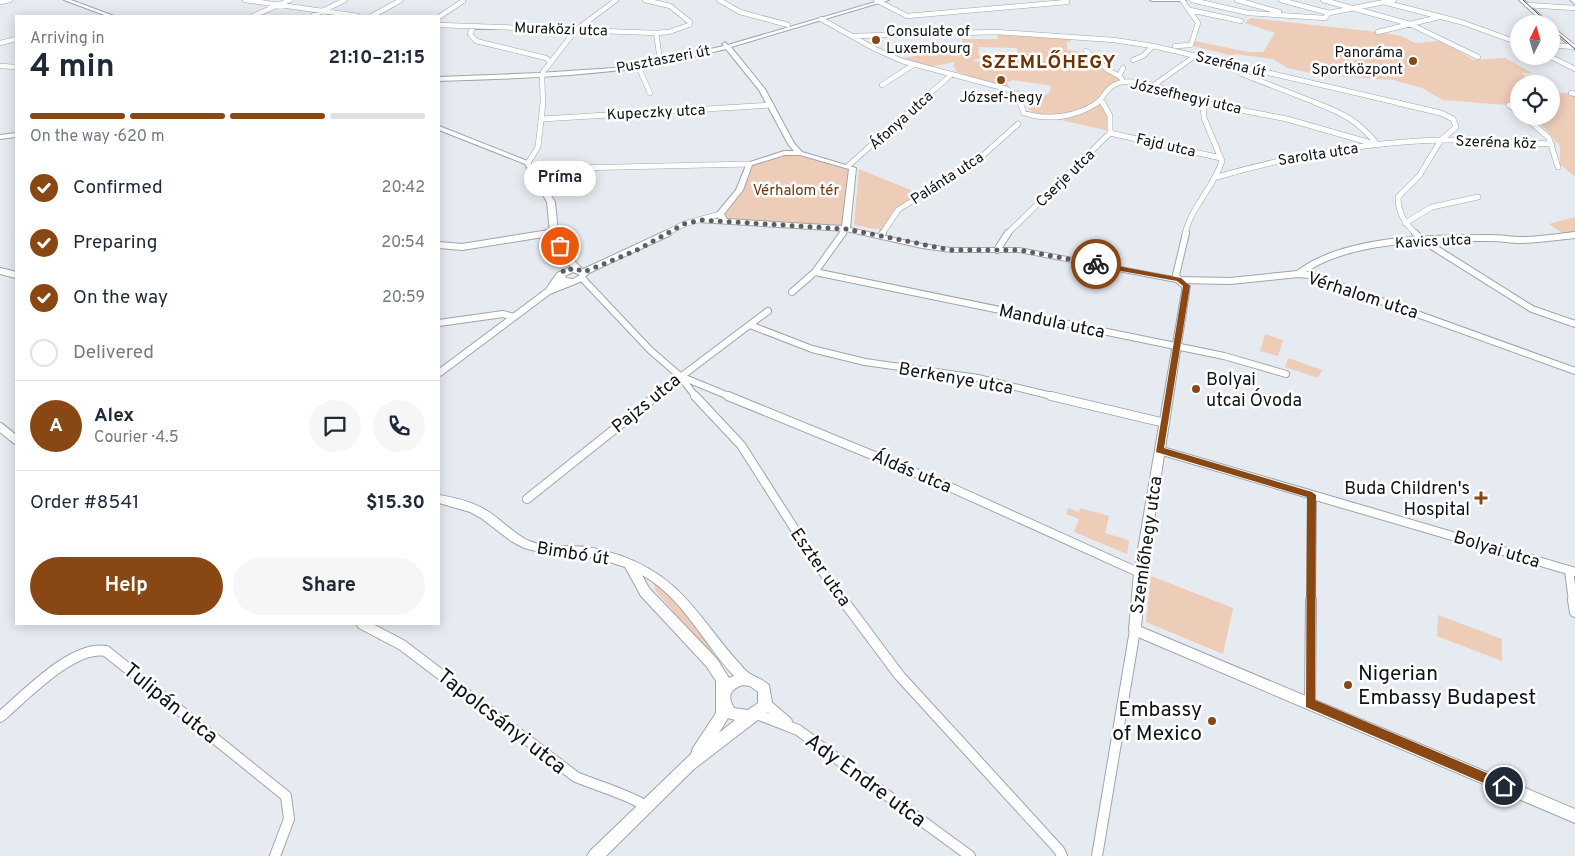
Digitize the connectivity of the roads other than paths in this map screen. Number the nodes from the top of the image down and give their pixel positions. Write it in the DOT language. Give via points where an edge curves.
graph roads {
  1 [pos="10,0"];
  2 [pos="66,0"];
  3 [pos="245,0"];
  4 [pos="290,0"];
  5 [pos="345,0"];
  6 [pos="401,0"];
  7 [pos="616,0"];
  8 [pos="645,0"];
  9 [pos="719,0"];
  10 [pos="887,0"];
  11 [pos="1152,0"];
  12 [pos="1182,0"];
  13 [pos="1192,0"];
  14 [pos="1237,0"];
  15 [pos="1282,0"];
  16 [pos="1323,0"];
  17 [pos="1376,0"];
  18 [pos="1394,0"];
  19 [pos="1521,0"];
  20 [pos="464,1"];
  21 [pos="878,1"];
  22 [pos="0,2"];
  23 [pos="1067,2"];
  24 [pos="1382,2"];
  25 [pos="278,5"];
  26 [pos="1527,5"];
  27 [pos="1351,8"];
  28 [pos="1575,8"];
  29 [pos="1190,10"];
  30 [pos="322,12"];
  31 [pos="1329,13"];
  32 [pos="108,15"];
  33 [pos="255,15"];
  34 [pos="314,15"];
  35 [pos="349,15"];
  36 [pos="374,15"];
  37 [pos="1291,15"];
  38 [pos="1538,15"];
  39 [pos="440,16"];
  40 [pos="1441,16"];
  41 [pos="820,18"];
  42 [pos="1241,21"];
  43 [pos="1410,24"];
  44 [pos="440,25"];
  45 [pos="791,26"];
  46 [pos="473,27"];
  47 [pos="576,30"];
  48 [pos="1378,32"];
  49 [pos="656,33"];
  50 [pos="1560,34"];
  51 [pos="852,36"];
  52 [pos="15,39"];
  53 [pos="1510,39"];
  54 [pos="0,43"];
  55 [pos="727,45"];
  56 [pos="1153,46"];
  57 [pos="1560,46"];
  58 [pos="1575,47"];
  59 [pos="1086,51"];
  60 [pos="1195,56"];
  61 [pos="1478,57"];
  62 [pos="660,59"];
  63 [pos="1133,60"];
  64 [pos="551,62"];
  65 [pos="1560,62"];
  66 [pos="1233,64"];
  67 [pos="913,65"];
  68 [pos="638,66"];
  69 [pos="1,67"];
  70 [pos="15,67"];
  71 [pos="1247,67"];
  72 [pos="1123,68"];
  73 [pos="1575,69"];
  74 [pos="1238,72"];
  75 [pos="542,74"];
  76 [pos="952,74"];
  77 [pos="1118,76"];
  78 [pos="440,77"];
  79 [pos="1126,81"];
  80 [pos="882,85"];
  81 [pos="1154,85"];
  82 [pos="650,94"];
  83 [pos="1102,100"];
  84 [pos="1203,103"];
  85 [pos="771,106"];
  86 [pos="542,119"];
  87 [pos="1018,124"];
  88 [pos="1536,125"];
  89 [pos="440,128"];
  90 [pos="1110,133"];
  91 [pos="1369,134"];
  92 [pos="15,135"];
  93 [pos="0,137"];
  94 [pos="1356,137"];
  95 [pos="1441,140"];
  96 [pos="1421,142"];
  97 [pos="1552,144"];
  98 [pos="792,145"];
  99 [pos="1378,145"];
  100 [pos="1435,149"];
  101 [pos="784,153"];
  102 [pos="800,154"];
  103 [pos="1221,158"];
  104 [pos="528,163"];
  105 [pos="749,164"];
  106 [pos="848,165"];
  107 [pos="1558,167"];
  108 [pos="533,169"];
  109 [pos="1216,177"];
  110 [pos="1478,197"];
  111 [pos="720,214"];
  112 [pos="701,220"];
  113 [pos="724,222"];
  114 [pos="1405,223"];
  115 [pos="846,229"];
  116 [pos="554,232"];
  117 [pos="1575,235"];
  118 [pos="881,236"];
  119 [pos="1422,240"];
  120 [pos="440,245"];
  121 [pos="997,250"];
  122 [pos="566,258"];
  123 [pos="0,272"];
  124 [pos="816,272"];
  125 [pos="581,273"];
  126 [pos="562,274"];
  127 [pos="1298,274"];
  128 [pos="15,275"];
  129 [pos="1179,280"];
  130 [pos="570,282"];
  131 [pos="547,292"];
  132 [pos="792,292"];
  133 [pos="768,311"];
  134 [pos="514,317"];
  135 [pos="440,323"];
  136 [pos="1575,324"];
  137 [pos="750,325"];
  138 [pos="1176,346"];
  139 [pos="1572,370"];
  140 [pos="440,372"];
  141 [pos="1286,374"];
  142 [pos="680,376"];
  143 [pos="1575,378"];
  144 [pos="1165,422"];
  145 [pos="0,427"];
  146 [pos="15,439"];
  147 [pos="1159,450"];
  148 [pos="1312,495"];
  149 [pos="440,499"];
  150 [pos="527,499"];
  151 [pos="630,566"];
  152 [pos="1572,571"];
  153 [pos="1140,573"];
  154 [pos="1575,612"];
  155 [pos="364,625"];
  156 [pos="1135,630"];
  157 [pos="746,679"];
  158 [pos="724,699"];
  159 [pos="765,703"];
  160 [pos="1310,703"];
  161 [pos="753,716"];
  162 [pos="0,717"];
  163 [pos="794,728"];
  164 [pos="689,764"];
  165 [pos="648,807"];
  166 [pos="1575,816"];
  167 [pos="275,856"];
  168 [pos="595,856"];
  169 [pos="970,856"];
  170 [pos="1062,856"];
  171 [pos="1097,856"];
  1 -- 22 [label="street"];
  2 -- 32 [label="street"];
  3 -- 25 [label="street"];
  4 -- 25 [label="street"];
  5 -- 30 [label="street"];
  6 -- 36 [label="street"];
  7 -- 47 [label="street"];
  8 -- 49 [label="street, Muraközi utca" via="672,7 690,22 678,30"];
  9 -- 45 [label="street" via="740,12"];
  10 -- 21 [label="street, Pusztaszeri út"];
  11 -- 12 [label="street"];
  12 -- 29 [label="street"];
  13 -- 37 [label="street" via="1248,13"];
  14 -- 37 [label="street"];
  15 -- 31 [label="street"];
  16 -- 27 [label="street"];
  17 -- 24 [label="street"];
  18 -- 24 [label="street"];
  19 -- 26 [label="street"];
  20 -- 39 [label="street"];
  21 -- 23 [label="street" via="907,16"];
  21 -- 41 [label="street, Pusztaszeri út"];
  24 -- 27 [label="street"];
  24 -- 40 [label="street"];
  25 -- 30 [label="street"];
  25 -- 33 [label="street"];
  26 -- 28 [label="street"];
  26 -- 38 [label="street"];
  27 -- 31 [label="street"];
  27 -- 43 [label="street"];
  29 -- 42 [label="street"];
  29 -- 60 [label="street" via="1198,23 1191,45 1175,46 1194,52"];
  30 -- 34 [label="street"];
  30 -- 35 [label="street"];
  31 -- 37 [label="street" via="1325,18"];
  40 -- 43 [label="street"];
  40 -- 53 [label="street"];
  41 -- 45 [label="street, Pusztaszeri út"];
  41 -- 51 [label="street, Józsefhegyi utca"];
  43 -- 48 [label="street"];
  43 -- 61 [label="street"];
  44 -- 46 [label="street, Muraközi utca"];
  45 -- 55 [label="street, Pusztaszeri út"];
  46 -- 47 [label="street, Muraközi utca"];
  46 -- 64 [label="street" via="470,34 476,41 546,58"];
  47 -- 49 [label="street, Muraközi utca"];
  47 -- 64 [label="street"];
  49 -- 62 [label="street"];
  50 -- 58 [label="street"];
  51 -- 56 [label="street, Szeréna út" via="1012,33"];
  51 -- 67 [label="street, Józsefhegyi utca"];
  52 -- 54 [label="street"];
  55 -- 62 [label="street, Pusztaszeri út"];
  55 -- 68 [label="street, Pusztaszeri út"];
  55 -- 85 [label="street" via="762,89"];
  56 -- 60 [label="street, Szeréna út"];
  56 -- 63 [label="street"];
  57 -- 58 [label="street"];
  59 -- 77 [label="street"];
  60 -- 66 [label="street, Szeréna út"];
  60 -- 81 [label="street"];
  62 -- 75 [label="street, Pusztaszeri út"];
  64 -- 75 [label="street"];
  65 -- 73 [label="street"];
  66 -- 71 [label="street, Szeréna út"];
  66 -- 74 [label="street"];
  67 -- 76 [label="street, Józsefhegyi utca"];
  67 -- 80 [label="street"];
  68 -- 75 [label="street, Pusztaszeri út"];
  68 -- 82 [label="street"];
  69 -- 70 [label="street"];
  71 -- 74 [label="street"];
  71 -- 95 [label="street, Szeréna út" via="1441,113 1456,124 1452,132"];
  72 -- 77 [label="street"];
  74 -- 91 [label="street" via="1348,115"];
  75 -- 78 [label="street, Pusztaszeri út"];
  75 -- 86 [label="street"];
  76 -- 83 [label="street, Józsefhegyi utca" via="1007,89 1017,97 1024,113 1029,116 1066,115 1085,110"];
  76 -- 106 [label="street, Áfonya utca"];
  77 -- 79 [label="street"];
  79 -- 81 [label="street, Józsefhegyi utca"];
  79 -- 83 [label="street, Józsefhegyi utca" via="1107,89"];
  81 -- 84 [label="street, Józsefhegyi utca"];
  83 -- 90 [label="street" via="1110,116"];
  84 -- 94 [label="street, Józsefhegyi utca"];
  84 -- 103 [label="street" via="1204,118"];
  85 -- 86 [label="street, Kupeczky utca"];
  85 -- 98 [label="street"];
  86 -- 104 [label="street" via="536,155"];
  87 -- 118 [label="street, Palánta utca" via="980,158 898,210"];
  88 -- 97 [label="street"];
  89 -- 104 [label="street"];
  90 -- 103 [label="street, Fajd utca"];
  90 -- 121 [label="street, Cserje utca" via="1008,233"];
  91 -- 94 [label="street"];
  91 -- 99 [label="street"];
  92 -- 93 [label="street"];
  94 -- 99 [label="street, Józsefhegyi utca"];
  95 -- 96 [label="street, Sarolta utca"];
  95 -- 97 [label="street, Szeréna köz"];
  95 -- 100 [label="street, Szeréna út"];
  96 -- 99 [label="street, Sarolta utca"];
  96 -- 100 [label="street"];
  97 -- 107 [label="street"];
  98 -- 101 [label="street"];
  98 -- 102 [label="street"];
  99 -- 109 [label="street, Sarolta utca" via="1282,158"];
  100 -- 114 [label="street, Szeréna út" via="1419,176 1398,197 1398,207"];
  101 -- 102 [label="street"];
  101 -- 105 [label="street"];
  102 -- 106 [label="street"];
  103 -- 109 [label="street, Szemlőhegy utca"];
  104 -- 108 [label="street"];
  105 -- 108 [label="street"];
  105 -- 111 [label="street" via="739,190"];
  106 -- 115 [label="street" via="853,168"];
  108 -- 116 [label="street" via="551,202"];
  109 -- 129 [label="street, Szemlőhegy utca" via="1188,222 1176,275"];
  110 -- 114 [label="street" via="1432,207"];
  111 -- 112 [label="street"];
  111 -- 113 [label="street"];
  112 -- 113 [label="street"];
  112 -- 125 [label="street" via="684,224 637,250"];
  113 -- 115 [label="street"];
  114 -- 119 [label="street, Szeréna út"];
  115 -- 118 [label="street, Vérhalom utca"];
  115 -- 124 [label="street"];
  116 -- 120 [label="street" via="462,247"];
  116 -- 122 [label="street"];
  117 -- 119 [label="street, Kavics utca" via="1520,240"];
  118 -- 121 [label="street, Vérhalom utca" via="951,250"];
  119 -- 127 [label="street, Kavics utca" via="1388,243 1320,259 1304,266"];
  119 -- 136 [label="street, Szeréna út" via="1532,309"];
  121 -- 129 [label="street, Vérhalom utca" via="1019,250"];
  122 -- 125 [label="street"];
  122 -- 126 [label="street"];
  123 -- 128 [label="street"];
  124 -- 132 [label="street"];
  124 -- 138 [label="street, Mandula utca"];
  125 -- 126 [label="street"];
  125 -- 130 [label="street"];
  125 -- 142 [label="street, Eszter utca" via="650,350"];
  126 -- 130 [label="street" via="562,280"];
  126 -- 131 [label="street"];
  127 -- 129 [label="street, Vérhalom utca" via="1230,281"];
  127 -- 139 [label="street, Vérhalom utca" via="1341,285"];
  129 -- 138 [label="street, Szemlőhegy utca" via="1186,286 1186,291"];
  130 -- 131 [label="street"];
  131 -- 134 [label="street"];
  133 -- 137 [label="street, Pajzs utca"];
  134 -- 135 [label="street" via="503,314"];
  134 -- 140 [label="street"];
  137 -- 142 [label="street, Pajzs utca"];
  137 -- 144 [label="street, Berkenye utca" via="804,346 865,362 978,378"];
  138 -- 141 [label="street, Mandula utca"];
  138 -- 144 [label="street, Szemlőhegy utca"];
  139 -- 143 [label="street"];
  142 -- 150 [label="street, Pajzs utca"];
  142 -- 153 [label="street, Áldás utca" via="943,484"];
  142 -- 170 [label="street, Eszter utca" via="741,445 816,564 899,675"];
  144 -- 147 [label="street, Szemlőhegy utca"];
  145 -- 146 [label="street"];
  147 -- 148 [label="street, Bolyai utca"];
  147 -- 153 [label="street, Szemlőhegy utca"];
  148 -- 152 [label="street, Bolyai utca"];
  148 -- 160 [label="street"];
  149 -- 151 [label="street, Bimbó út" via="479,511 528,545 605,555"];
  151 -- 157 [label="street, Bimbó út" via="645,571 676,596"];
  151 -- 158 [label="street, Bimbó út" via="645,592 712,664 723,680"];
  152 -- 154 [label="street"];
  153 -- 156 [label="street, Szemlőhegy utca"];
  155 -- 165 [label="street, Tapolcsányi utca" via="402,645 576,777 628,795"];
  156 -- 160 [label="street"];
  156 -- 171 [label="street, Szemlőhegy utca"];
  157 -- 158 [label="street" via="734,682"];
  157 -- 159 [label="street, Bimbó út" via="764,689"];
  158 -- 161 [label="street" via="730,713"];
  158 -- 164 [label="street" via="720,722"];
  159 -- 161 [label="street"];
  159 -- 163 [label="street"];
  160 -- 166 [label="street"];
  161 -- 163 [label="street, Ady Endre utca" via="768,717"];
  161 -- 164 [label="street"];
  162 -- 167 [label="street, Tulipán utca" via="71,658 97,649 106,651 286,796 290,807 289,822"];
  163 -- 169 [label="street, Ady Endre utca"];
  164 -- 165 [label="street"];
  165 -- 168 [label="street"];
}
